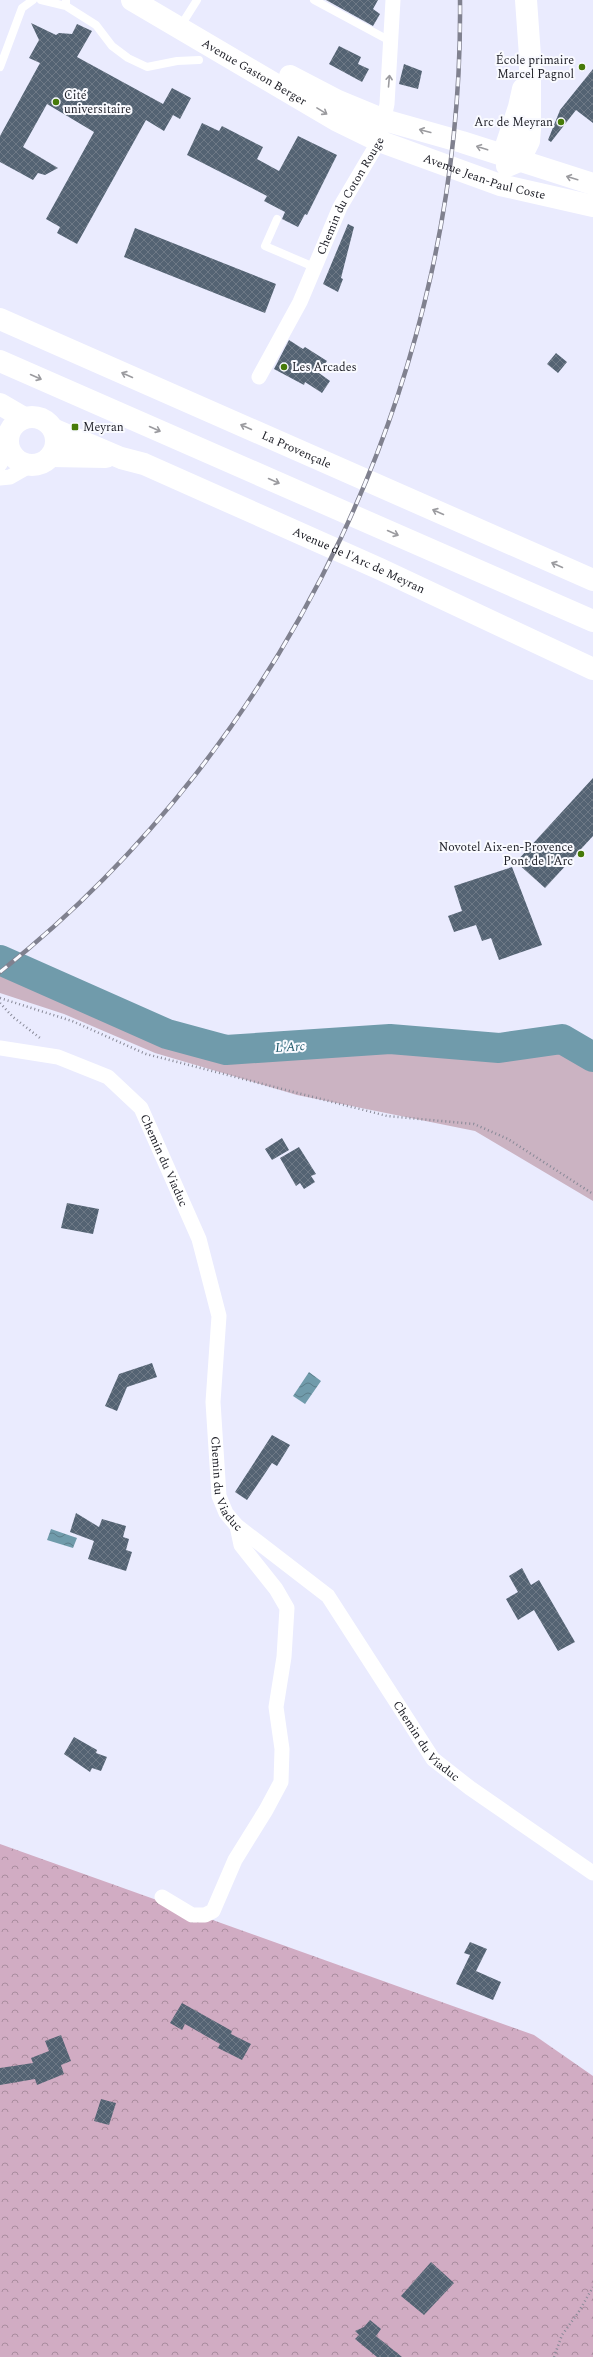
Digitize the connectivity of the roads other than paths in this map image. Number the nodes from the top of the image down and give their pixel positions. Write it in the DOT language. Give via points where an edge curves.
graph roads {
  1 [pos="33,0"];
  2 [pos="41,0"];
  3 [pos="132,0"];
  4 [pos="157,0"];
  5 [pos="314,0"];
  6 [pos="393,0"];
  7 [pos="526,0"];
  8 [pos="66,3"];
  9 [pos="188,15"];
  10 [pos="392,42"];
  11 [pos="530,56"];
  12 [pos="199,60"];
  13 [pos="0,67"];
  14 [pos="384,120"];
  15 [pos="530,129"];
  16 [pos="379,141"];
  17 [pos="511,160"];
  18 [pos="551,171"];
  19 [pos="464,172"];
  20 [pos="593,184"];
  21 [pos="554,197"];
  22 [pos="593,206"];
  23 [pos="277,219"];
  24 [pos="314,268"];
  25 [pos="0,319"];
  26 [pos="0,361"];
  27 [pos="259,378"];
  28 [pos="0,404"];
  29 [pos="0,414"];
  30 [pos="24,418"];
  31 [pos="53,429"];
  32 [pos="6,449"];
  33 [pos="51,456"];
  34 [pos="121,458"];
  35 [pos="31,465"];
  36 [pos="0,478"];
  37 [pos="593,580"];
  38 [pos="593,621"];
  39 [pos="593,668"];
  40 [pos="0,1048"];
  41 [pos="237,1526"];
  42 [pos="593,1873"];
  43 [pos="162,1897"];
  1 -- 13 [label="lane" via="22,8"];
  2 -- 8 [label="lane"];
  3 -- 9 [label="main road, Avenue Gaston Berger"];
  4 -- 9 [label="main road, Avenue Gaston Berger"];
  5 -- 10 [label="lane"];
  6 -- 10 [label="street, Chemin du Coton Rouge"];
  7 -- 11 [label="main road"];
  8 -- 12 [label="lane" via="96,25 112,46 128,58 147,67"];
  9 -- 14 [label="main road, Avenue Gaston Berger" via="338,101"];
  9 -- 16 [label="main road, Avenue Gaston Berger, one-way" via="336,120"];
  14 -- 10 [label="street, Chemin du Coton Rouge, one-way"];
  11 -- 15 [label="main road"];
  11 -- 17 [label="main road"];
  14 -- 16 [label="street, Chemin du Coton Rouge"];
  17 -- 14 [label="main road, Avenue Jean-Paul Coste, one-way"];
  15 -- 17 [label="main road" via="529,141"];
  15 -- 18 [label="main road" via="533,144"];
  16 -- 19 [label="main road, Avenue Jean-Paul Coste"];
  16 -- 24 [label="street, Chemin du Coton Rouge" via="340,207"];
  17 -- 18 [label="main road, Avenue Jean-Paul Coste"];
  17 -- 19 [label="main road" via="495,170"];
  17 -- 21 [label="main road"];
  20 -- 18 [label="main road, Avenue Jean-Paul Coste, one-way"];
  19 -- 21 [label="main road, Avenue Jean-Paul Coste" via="500,185"];
  21 -- 22 [label="main road, Avenue Jean-Paul Coste"];
  23 -- 24 [label="lane" via="265,246"];
  24 -- 27 [label="street, Chemin du Coton Rouge" via="300,302"];
  37 -- 25 [label="main road, La Provençale, one-way"];
  26 -- 38 [label="main road, one-way"];
  28 -- 30 [label="main road"];
  29 -- 32 [label="main road"];
  30 -- 31 [label="main road" via="40,418"];
  30 -- 32 [label="main road" via="16,422"];
  31 -- 33 [label="main road" via="56,442"];
  31 -- 34 [label="main road, Avenue de l'Arc de Meyran"];
  32 -- 35 [label="main road" via="17,460"];
  33 -- 34 [label="main road, Avenue de l'Arc de Meyran"];
  33 -- 35 [label="main road" via="45,461"];
  34 -- 39 [label="main road, Avenue de l'Arc de Meyran" via="144,464 308,536"];
  35 -- 36 [label="street" via="10,477"];
  40 -- 41 [label="street, Chemin du Viaduc" via="58,1057 108,1077 141,1108 199,1239 219,1316 213,1402 219,1496 226,1513"];
  41 -- 42 [label="street, Chemin du Viaduc" via="328,1596 433,1759 470,1788"];
  41 -- 43 [label="street" via="241,1545 276,1589 287,1608 284,1656 276,1707 282,1749 281,1782 235,1860 213,1911 205,1915 192,1915"];
}
